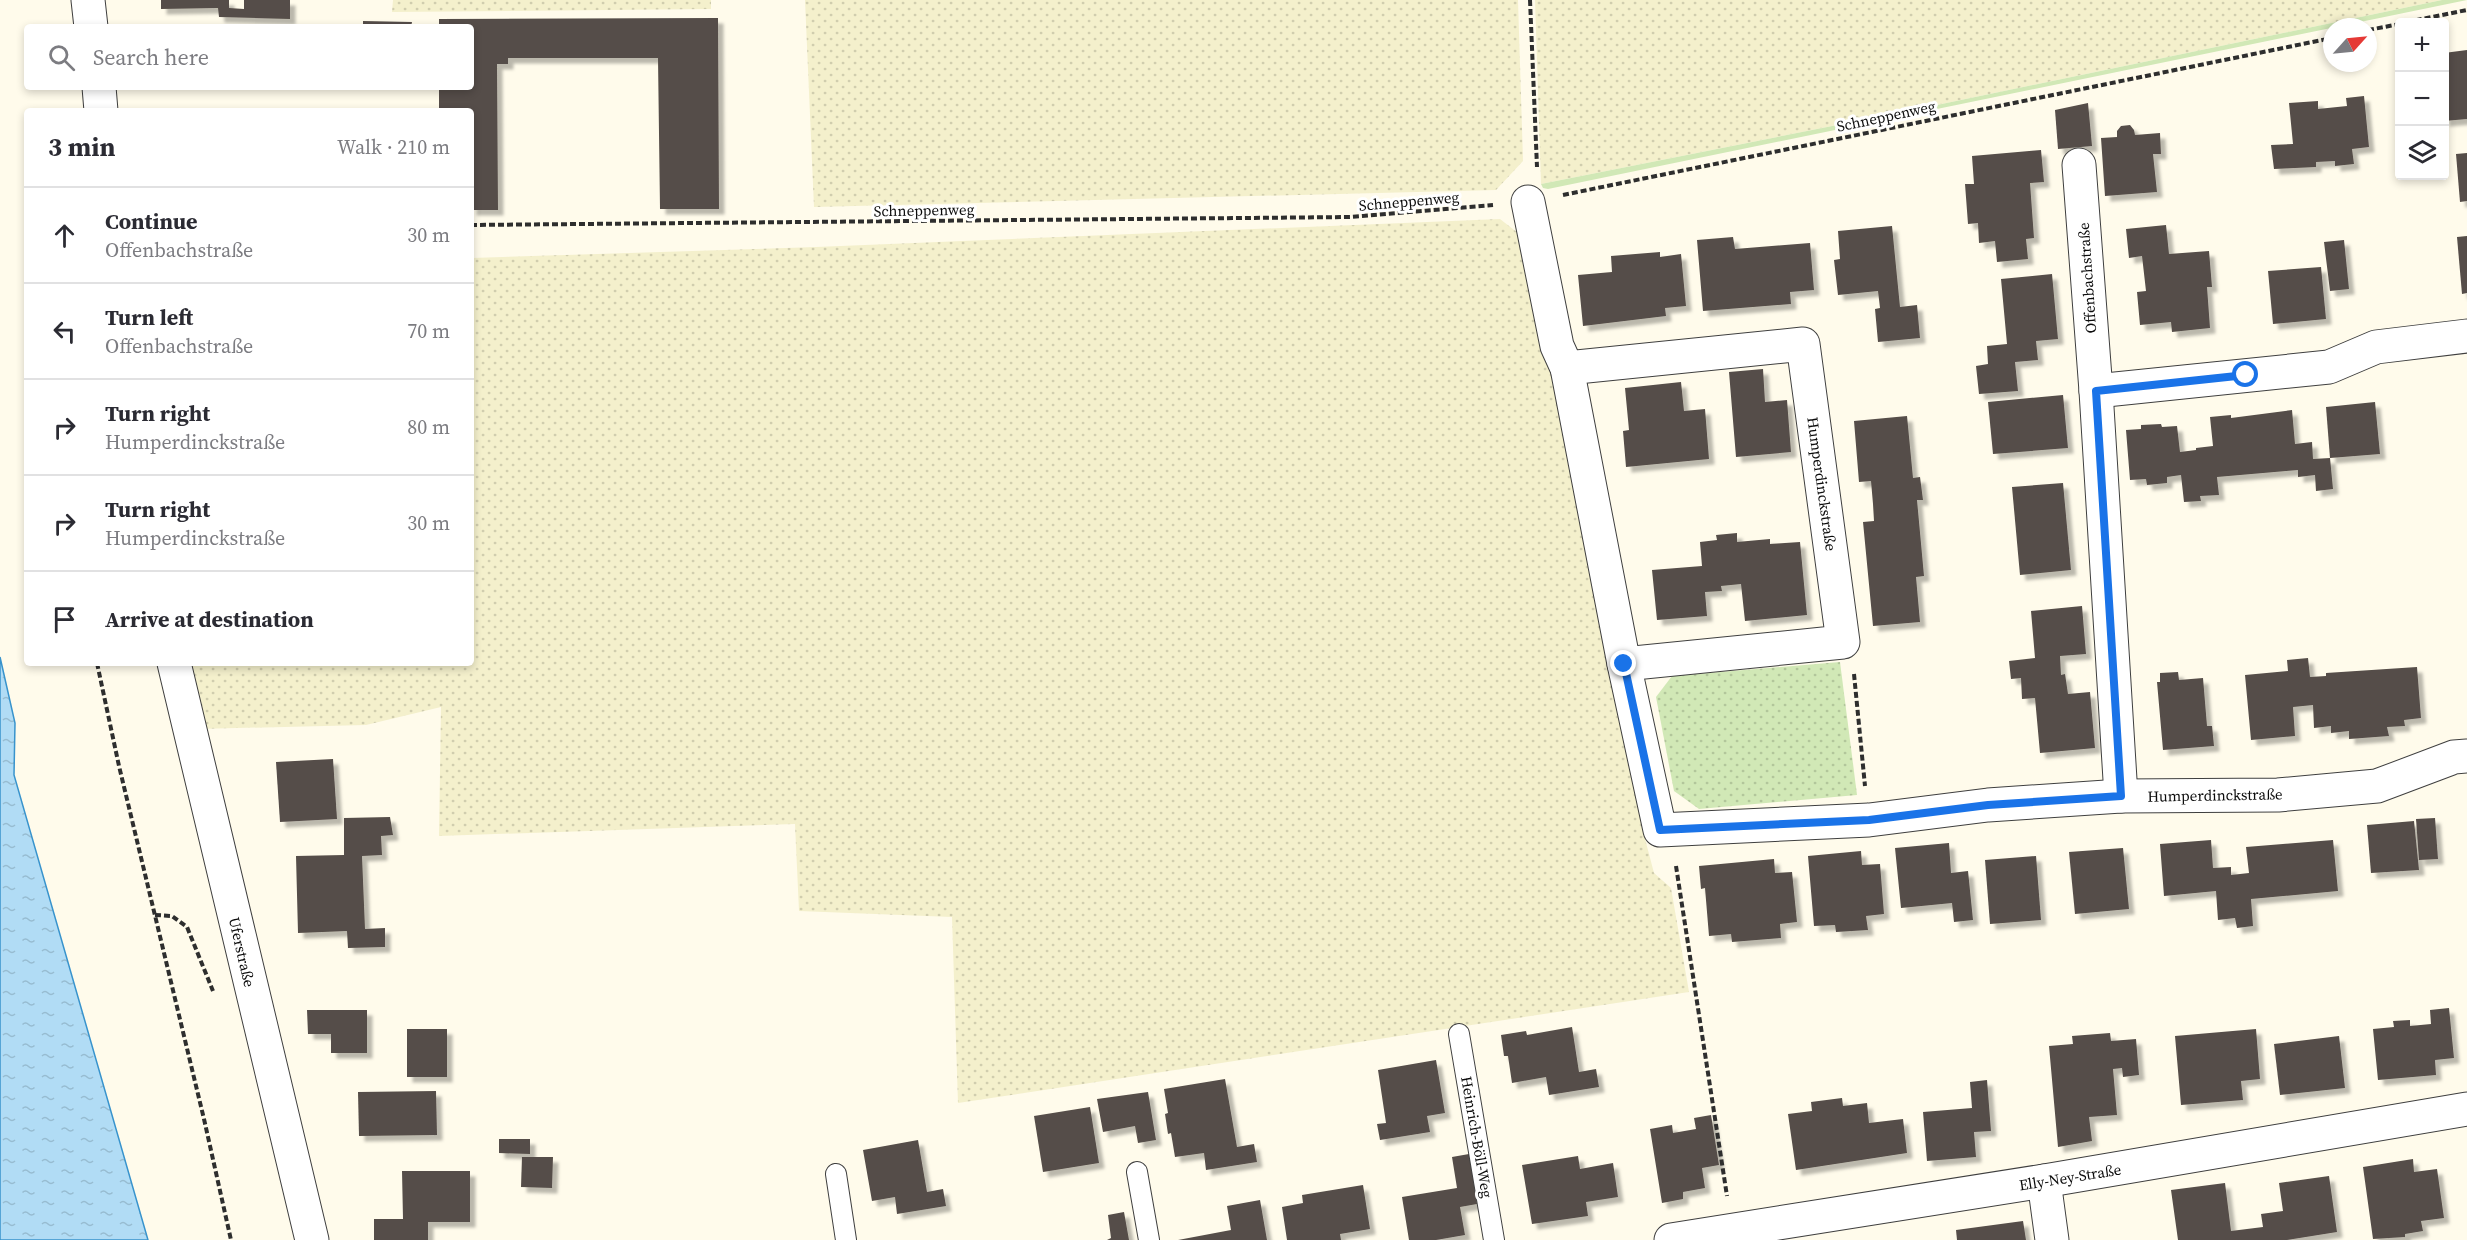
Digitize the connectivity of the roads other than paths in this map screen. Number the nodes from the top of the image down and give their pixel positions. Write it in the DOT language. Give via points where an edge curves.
graph roads {
  1 [pos="88,0"];
  2 [pos="92,24"];
  3 [pos="99,90"];
  4 [pos="102,108"];
  5 [pos="2079,165"];
  6 [pos="1533,201"];
  7 [pos="2467,336"];
  8 [pos="1567,368"];
  9 [pos="2096,391"];
  10 [pos="1624,664"];
  11 [pos="175,666"];
  12 [pos="2467,756"];
  13 [pos="2121,796"];
  14 [pos="1459,1034"];
  15 [pos="2467,1109"];
  16 [pos="1137,1172"];
  17 [pos="836,1174"];
  18 [pos="2044,1181"];
  19 [pos="312,1240"];
  20 [pos="846,1240"];
  21 [pos="1149,1240"];
  22 [pos="1494,1240"];
  23 [pos="1671,1240"];
  24 [pos="2052,1240"];
  1 -- 2 [label="street"];
  3 -- 4 [label="street"];
  5 -- 9 [label="street, Offenbachstraße"];
  6 -- 8 [label="street" via="1557,346"];
  7 -- 9 [label="street" via="2376,347 2329,367"];
  8 -- 10 [label="street"];
  8 -- 10 [label="street, Humperdinckstraße" via="1803,344 1843,642"];
  9 -- 13 [label="street, Offenbachstraße"];
  10 -- 13 [label="street, Humperdinckstraße" via="1660,830 1869,820 1988,805"];
  11 -- 19 [label="street, Uferstraße"];
  12 -- 13 [label="street, Humperdinckstraße" via="2454,757 2378,786 2277,795"];
  14 -- 22 [label="lane, Heinrich-Böll-Weg"];
  15 -- 18 [label="street, Elly-Ney-Straße"];
  16 -- 21 [label="lane"];
  17 -- 20 [label="lane"];
  18 -- 23 [label="street, Elly-Ney-Straße"];
  18 -- 24 [label="street"];
}
